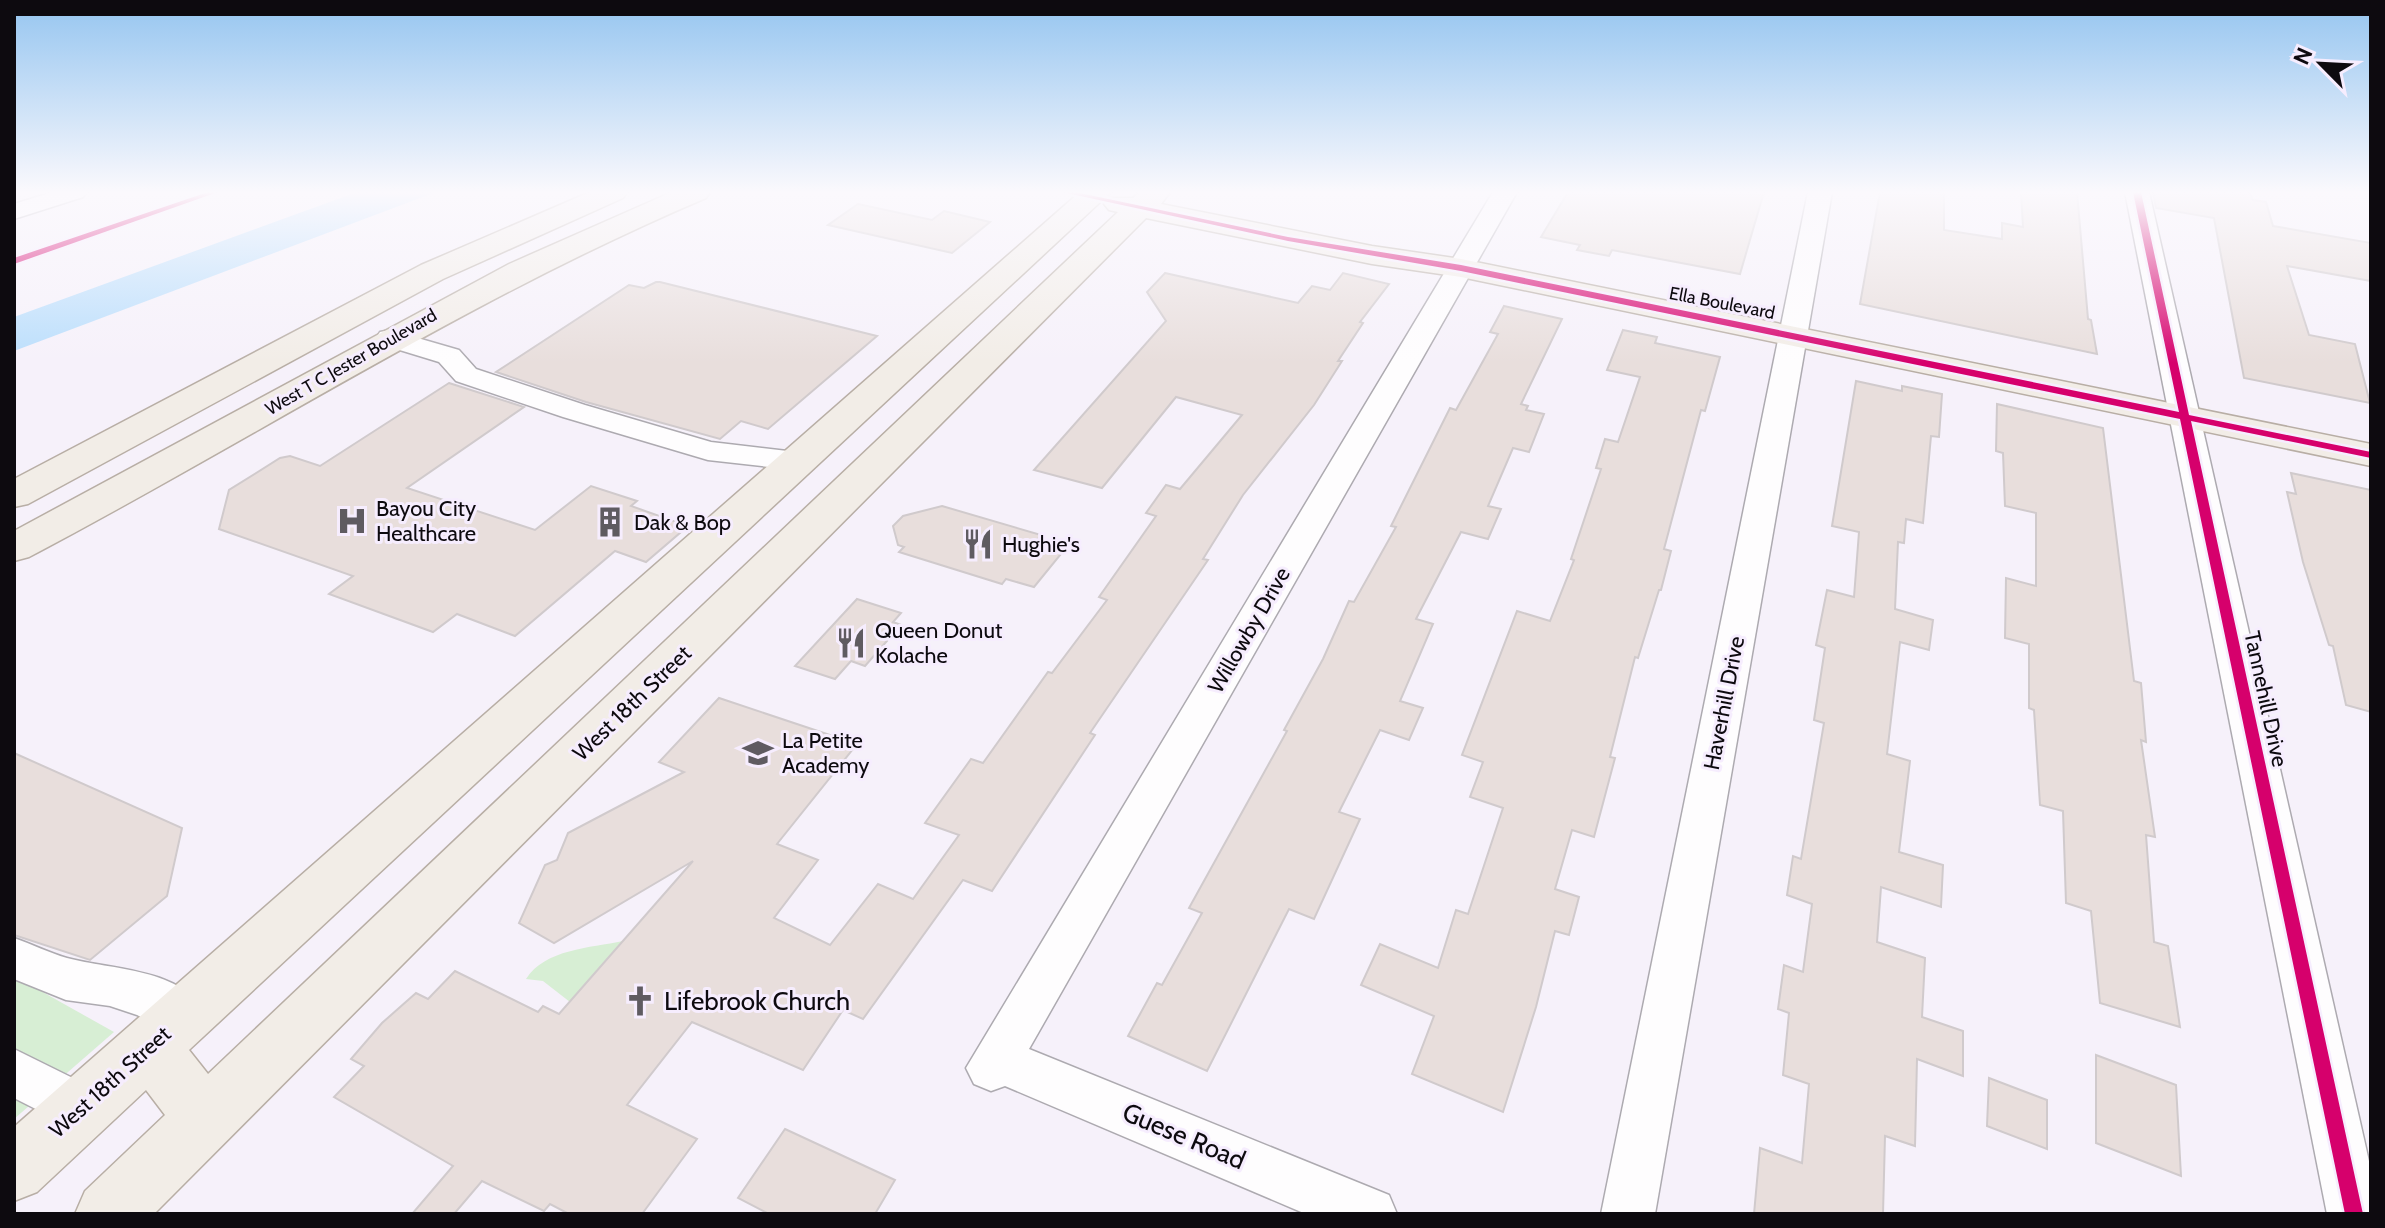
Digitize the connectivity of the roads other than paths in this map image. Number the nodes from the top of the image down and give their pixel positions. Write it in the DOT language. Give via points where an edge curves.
graph roads {
  1 [pos="480,249"];
  2 [pos="565,249"];
  3 [pos="1024,249"];
  4 [pos="1097,249"];
  5 [pos="1347,249"];
  6 [pos="1427,249"];
  7 [pos="1472,249"];
  8 [pos="1809,249"];
  9 [pos="2149,249"];
  10 [pos="1466,259"];
  11 [pos="342,319"];
  12 [pos="1795,326"];
  13 [pos="390,338"];
  14 [pos="2183,406"];
  15 [pos="848,414"];
  16 [pos="910,432"];
  17 [pos="2371,432"];
  18 [pos="2371,455"];
  19 [pos="796,461"];
  20 [pos="14,495"];
  21 [pos="14,548"];
  22 [pos="576,661"];
  23 [pos="648,687"];
  24 [pos="14,958"];
  25 [pos="166,1031"];
  26 [pos="994,1063"];
  27 [pos="14,1072"];
  28 [pos="81,1108"];
  29 [pos="205,1119"];
  30 [pos="14,1169"];
  31 [pos="108,1214"];
  32 [pos="1370,1214"];
  33 [pos="1628,1214"];
  34 [pos="2354,1214"];
  1 -- 11 [label="main road, West T C Jester Boulevard"];
  2 -- 13 [label="main road, West T C Jester Boulevard"];
  3 -- 15 [label="main road, West 18th Street"];
  4 -- 16 [label="main road, West 18th Street"];
  5 -- 10 [label="main road, Ella Boulevard"];
  6 -- 10 [label="main road, Ella Boulevard"];
  7 -- 10 [label="street, Willowby Drive"];
  8 -- 12 [label="street, Haverhill Drive"];
  9 -- 14 [label="street, Tannehill Drive"];
  10 -- 12 [label="main road, Ella Boulevard"];
  10 -- 26 [label="street, Willowby Drive"];
  11 -- 13 [label="main road"];
  11 -- 20 [label="main road, West T C Jester Boulevard"];
  12 -- 14 [label="main road, Ella Boulevard"];
  12 -- 33 [label="street, Haverhill Drive"];
  13 -- 19 [label="street" via="449,356 466,375 574,411 708,451"];
  13 -- 21 [label="main road, West T C Jester Boulevard" via="182,459"];
  14 -- 17 [label="main road, Ella Boulevard"];
  14 -- 18 [label="main road, Ella Boulevard"];
  14 -- 34 [label="street, Tannehill Drive"];
  15 -- 16 [label="main road"];
  15 -- 19 [label="main road, West 18th Street"];
  16 -- 23 [label="main road, West 18th Street"];
  19 -- 22 [label="main road, West 18th Street"];
  22 -- 23 [label="main road"];
  22 -- 25 [label="main road, West 18th Street"];
  23 -- 29 [label="main road, West 18th Street"];
  24 -- 25 [label="street" via="66,979 151,998"];
  25 -- 28 [label="main road, West 18th Street"];
  25 -- 29 [label="main road"];
  26 -- 32 [label="street, Guese Road"];
  27 -- 28 [label="street"];
  28 -- 30 [label="main road, West 18th Street"];
  29 -- 31 [label="main road, West 18th Street"];
}
